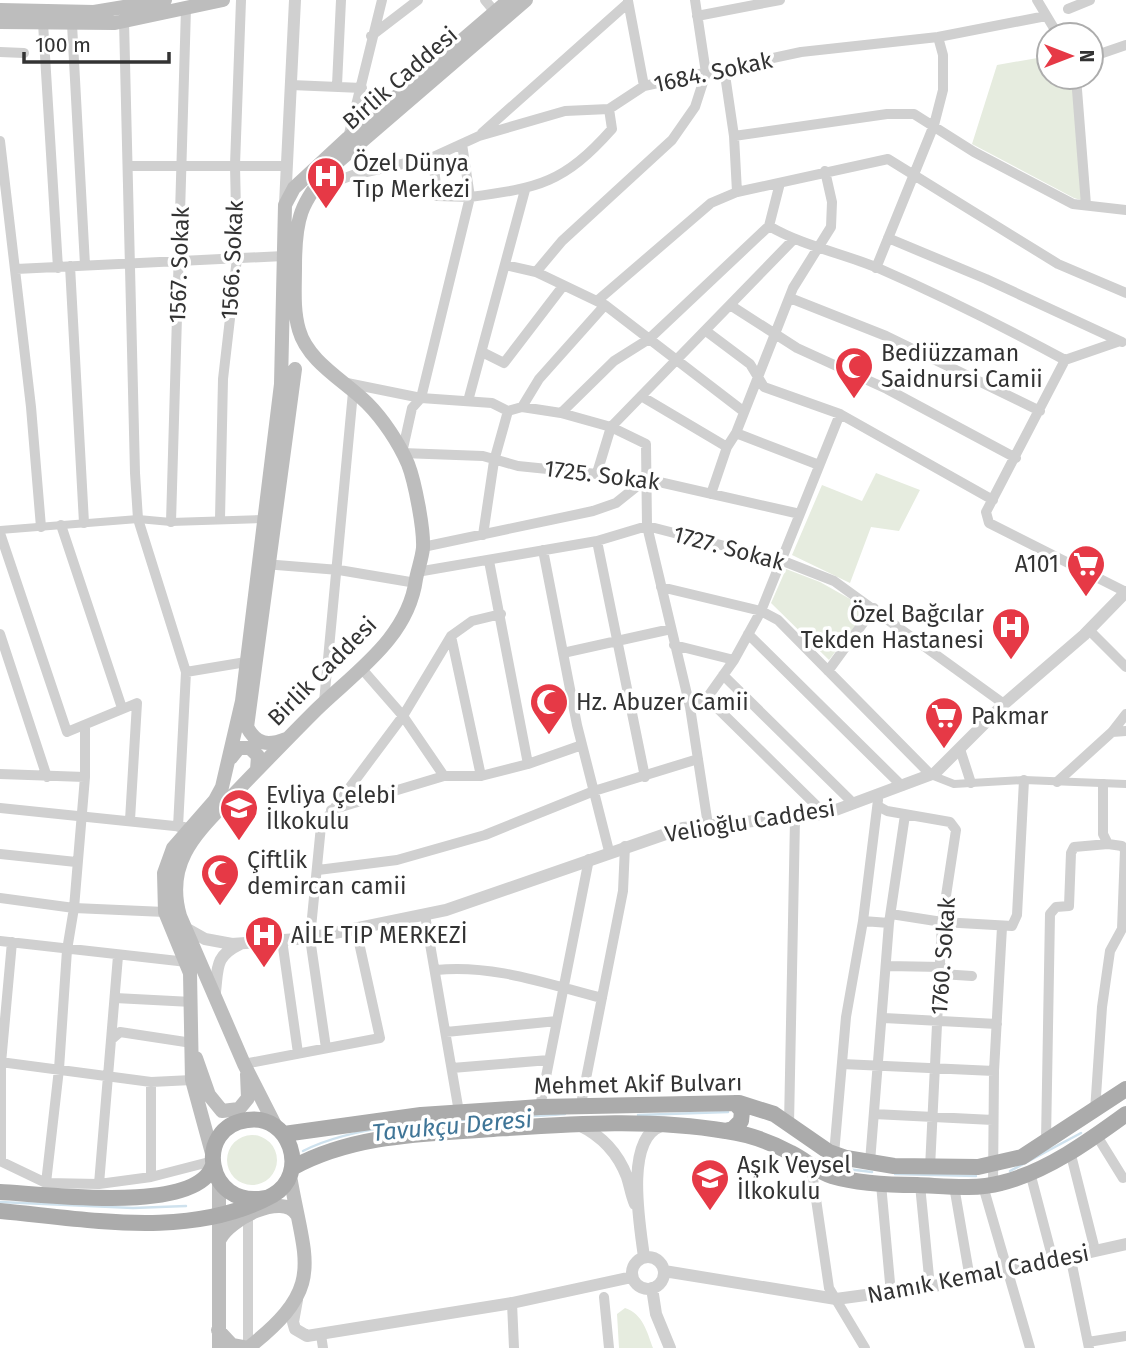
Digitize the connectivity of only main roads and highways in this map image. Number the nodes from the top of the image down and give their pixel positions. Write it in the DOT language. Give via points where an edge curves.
graph roads {
  1 [pos="165,0"];
  2 [pos="223,0"];
  3 [pos="509,0"];
  4 [pos="526,0"];
  5 [pos="0,10"];
  6 [pos="0,22"];
  7 [pos="348,145"];
  8 [pos="295,369"];
  9 [pos="340,381"];
  10 [pos="281,384"];
  11 [pos="265,564"];
  12 [pos="287,738"];
  13 [pos="228,764"];
  14 [pos="257,770"];
  15 [pos="192,1043"];
  16 [pos="244,1064"];
  17 [pos="1126,1089"];
  18 [pos="735,1103"];
  19 [pos="1126,1114"];
  20 [pos="785,1122"];
  21 [pos="280,1130"];
  22 [pos="725,1130"];
  23 [pos="765,1141"];
  24 [pos="213,1161"];
  25 [pos="291,1172"];
  26 [pos="219,1182"];
  27 [pos="0,1192"];
  28 [pos="265,1198"];
  29 [pos="0,1211"];
  30 [pos="220,1215"];
  31 [pos="299,1220"];
  32 [pos="220,1239"];
  33 [pos="218,1330"];
  34 [pos="219,1348"];
  35 [pos="248,1348"];
  1 -- 5 [label="main road" via="94,12"];
  2 -- 6 [label="main road" via="124,21"];
  3 -- 7 [label="main road, Birlik Caddesi"];
  4 -- 7 [label="main road, Birlik Caddesi"];
  7 -- 9 [label="main road, Birlik Caddesi" via="311,190 300,209 295,233 299,333"];
  7 -- 10 [label="main road, Birlik Caddesi" via="294,188 285,205"];
  8 -- 9 [label="main road" via="310,364"];
  8 -- 10 [label="main road"];
  8 -- 11 [label="main road"];
  9 -- 12 [label="main road, Birlik Caddesi" via="367,403 402,453 423,547 407,612 387,643"];
  10 -- 11 [label="main road, Birlik Caddesi" via="264,519"];
  11 -- 12 [label="main road" via="247,727 262,743"];
  11 -- 13 [label="main road, Birlik Caddesi"];
  12 -- 14 [label="main road, Birlik Caddesi"];
  13 -- 14 [label="main road" via="236,749 250,748 258,756"];
  13 -- 15 [label="main road, Birlik Caddesi" via="215,800 184,827 164,873 165,912 187,962"];
  14 -- 16 [label="main road, Birlik Caddesi" via="187,847 174,894"];
  15 -- 16 [label="main road" via="209,1095 222,1111 239,1109 248,1098"];
  15 -- 24 [label="main road, Birlik Caddesi" via="192,1080"];
  16 -- 21 [label="main road, Birlik Caddesi"];
  17 -- 20 [label="main road, Mehmet Akif Bulvarı" via="1022,1157 991,1166 930,1168 870,1162 834,1154"];
  18 -- 20 [label="main road, Mehmet Akif Bulvarı" via="755,1106"];
  18 -- 21 [label="main road, Mehmet Akif Bulvarı" via="581,1104"];
  18 -- 22 [label="main road" via="742,1111 741,1121"];
  19 -- 23 [label="main road, Mehmet Akif Bulvarı" via="1070,1151 1016,1178 988,1185 881,1184 832,1176"];
  20 -- 23 [label="main road" via="773,1116 763,1121 759,1133"];
  21 -- 24 [label="main road" via="261,1120 234,1124 216,1143"];
  21 -- 25 [label="main road" via="293,1153"];
  22 -- 23 [label="main road, Mehmet Akif Bulvarı"];
  22 -- 25 [label="main road, Mehmet Akif Bulvarı" via="576,1123 373,1140 335,1149"];
  24 -- 26 [label="main road"];
  24 -- 27 [label="main road" via="210,1176 196,1187 146,1197"];
  25 -- 28 [label="main road" via="284,1186"];
  25 -- 31 [label="main road"];
  26 -- 28 [label="main road" via="243,1199"];
  26 -- 30 [label="main road"];
  28 -- 30 [label="main road"];
  29 -- 30 [label="main road" via="162,1222"];
  30 -- 32 [label="main road"];
  31 -- 32 [label="main road" via="286,1205 264,1208 228,1228"];
  31 -- 35 [label="main road" via="306,1259 297,1300"];
  32 -- 33 [label="main road"];
  33 -- 34 [label="main road"];
  33 -- 35 [label="main road" via="232,1345"];
}
